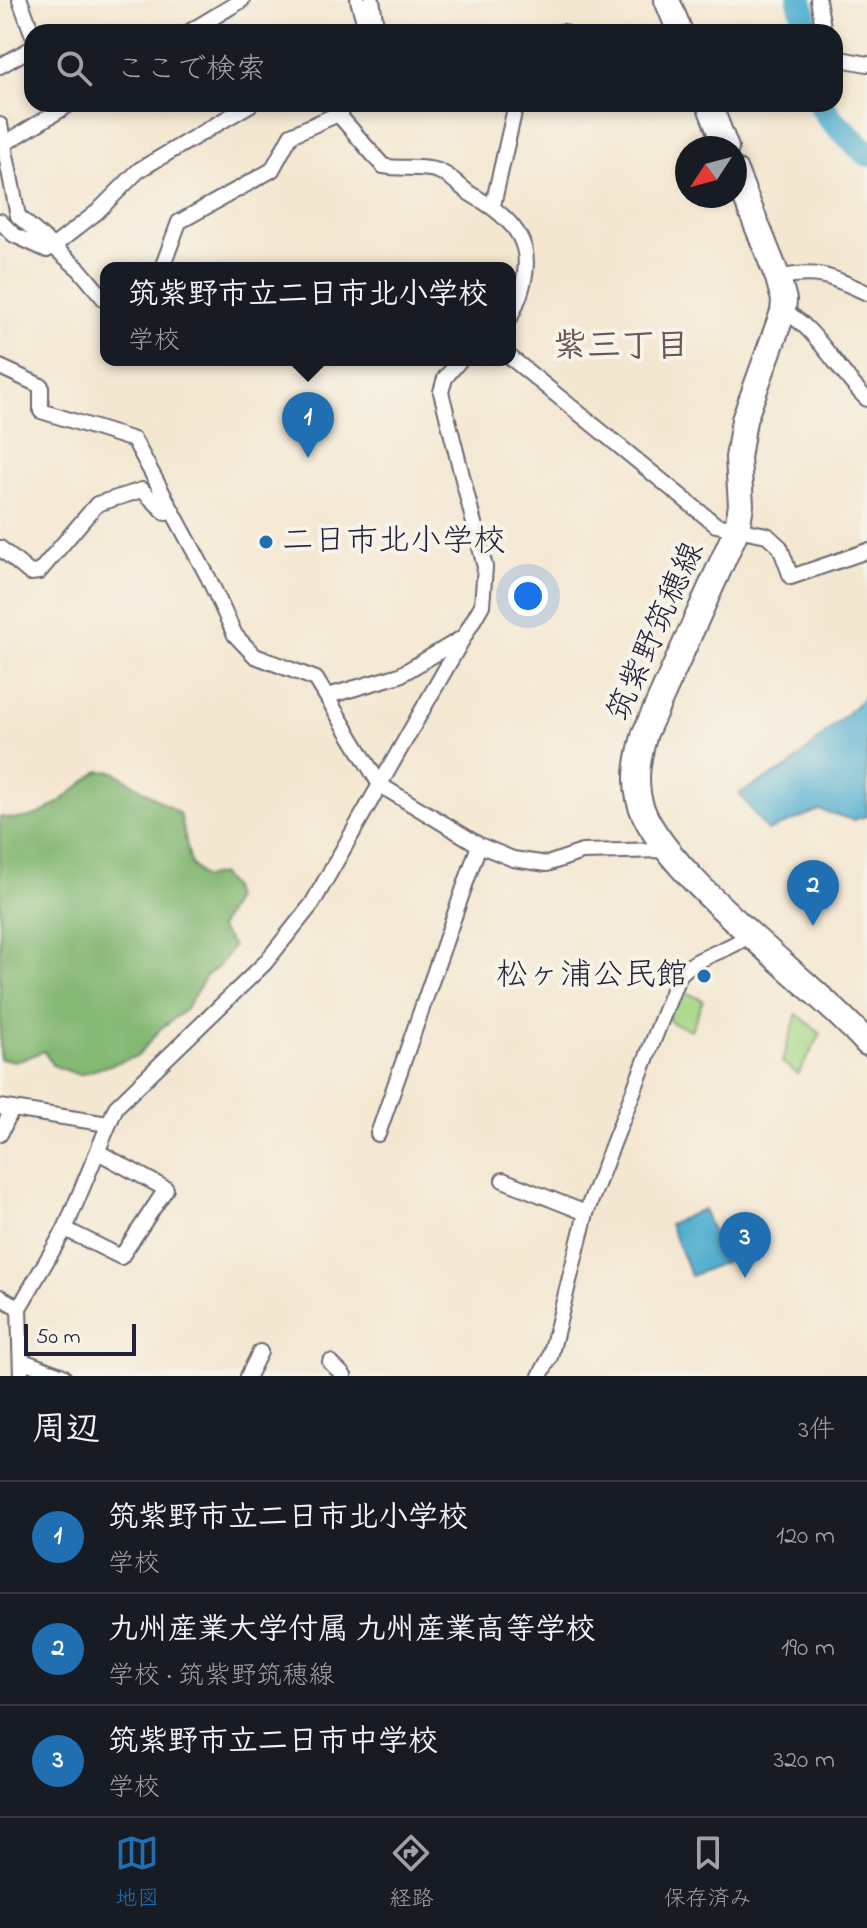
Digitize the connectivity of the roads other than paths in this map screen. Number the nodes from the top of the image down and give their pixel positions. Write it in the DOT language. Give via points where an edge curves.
graph roads {
  1 [pos="20,0"];
  2 [pos="242,0"];
  3 [pos="358,0"];
  4 [pos="372,0"];
  5 [pos="667,0"];
  6 [pos="818,0"];
  7 [pos="29,24"];
  8 [pos="202,24"];
  9 [pos="370,24"];
  10 [pos="373,24"];
  11 [pos="677,24"];
  12 [pos="822,24"];
  13 [pos="24,52"];
  14 [pos="843,60"];
  15 [pos="867,64"];
  16 [pos="0,66"];
  17 [pos="57,112"];
  18 [pos="237,112"];
  19 [pos="337,112"];
  20 [pos="345,112"];
  21 [pos="514,112"];
  22 [pos="712,112"];
  23 [pos="0,125"];
  24 [pos="721,136"];
  25 [pos="4,144"];
  26 [pos="747,201"];
  27 [pos="493,205"];
  28 [pos="0,221"];
  29 [pos="56,253"];
  30 [pos="164,262"];
  31 [pos="778,278"];
  32 [pos="867,293"];
  33 [pos="100,294"];
  34 [pos="516,306"];
  35 [pos="783,312"];
  36 [pos="516,362"];
  37 [pos="455,366"];
  38 [pos="0,367"];
  39 [pos="867,399"];
  40 [pos="177,524"];
  41 [pos="737,529"];
  42 [pos="0,548"];
  43 [pos="867,551"];
  44 [pos="465,637"];
  45 [pos="328,696"];
  46 [pos="380,785"];
  47 [pos="479,845"];
  48 [pos="665,850"];
  49 [pos="751,933"];
  50 [pos="867,1043"];
  51 [pos="6,1108"];
  52 [pos="108,1124"];
  53 [pos="0,1134"];
  54 [pos="378,1134"];
  55 [pos="98,1152"];
  56 [pos="503,1180"];
  57 [pos="586,1213"];
  58 [pos="65,1229"];
  59 [pos="0,1297"];
  60 [pos="19,1308"];
  61 [pos="260,1352"];
  62 [pos="330,1362"];
  63 [pos="22,1369"];
  64 [pos="63,1376"];
  65 [pos="248,1376"];
  66 [pos="344,1376"];
  67 [pos="540,1376"];
  1 -- 7 [label="street"];
  2 -- 8 [label="street"];
  3 -- 9 [label="street"];
  4 -- 10 [label="street"];
  5 -- 11 [label="main road"];
  6 -- 12 [label="street"];
  13 -- 16 [label="street"];
  14 -- 15 [label="street"];
  17 -- 25 [label="street"];
  18 -- 29 [label="street" via="139,170"];
  19 -- 30 [label="street" via="291,135 272,170 179,222"];
  20 -- 27 [label="street" via="383,166 434,170"];
  21 -- 27 [label="street"];
  22 -- 24 [label="main road"];
  23 -- 25 [label="street"];
  25 -- 29 [label="street" via="18,216"];
  26 -- 31 [label="main road, 筑紫野筑穂線"];
  27 -- 34 [label="street" via="523,243 527,257 524,289"];
  28 -- 29 [label="street" via="14,235"];
  29 -- 33 [label="street"];
  31 -- 32 [label="street" via="824,274"];
  31 -- 35 [label="main road, 筑紫野筑穂線"];
  35 -- 39 [label="street" via="798,316"];
  35 -- 41 [label="main road, 筑紫野筑穂線" via="744,420"];
  36 -- 41 [label="street" via="716,525"];
  37 -- 44 [label="street" via="441,392 486,586"];
  38 -- 40 [label="street" via="41,386 41,411 134,440"];
  40 -- 42 [label="street" via="139,489 97,504 39,572 30,573"];
  40 -- 45 [label="street" via="245,648 310,675"];
  41 -- 43 [label="street" via="767,535 780,547 791,577"];
  41 -- 48 [label="main road, 筑紫野筑穂線" via="645,733 636,767 639,801"];
  44 -- 45 [label="street" via="400,675"];
  44 -- 46 [label="street"];
  45 -- 46 [label="street"];
  46 -- 47 [label="street"];
  46 -- 52 [label="street" via="312,904 265,963 119,1102"];
  47 -- 48 [label="street" via="508,858 547,864 582,852"];
  47 -- 54 [label="street"];
  48 -- 49 [label="main road, 筑紫野筑穂線"];
  49 -- 50 [label="main road, 筑紫野筑穂線"];
  49 -- 57 [label="street" via="735,947 690,965 678,977"];
  51 -- 52 [label="street"];
  51 -- 53 [label="street"];
  52 -- 55 [label="street"];
  55 -- 58 [label="street"];
  55 -- 58 [label="street" via="166,1189 121,1257"];
  56 -- 57 [label="street"];
  57 -- 67 [label="street" via="550,1357"];
  58 -- 60 [label="street"];
  59 -- 60 [label="street"];
  60 -- 63 [label="street"];
  61 -- 65 [label="street"];
  62 -- 66 [label="street"];
  63 -- 64 [label="street"];
}
